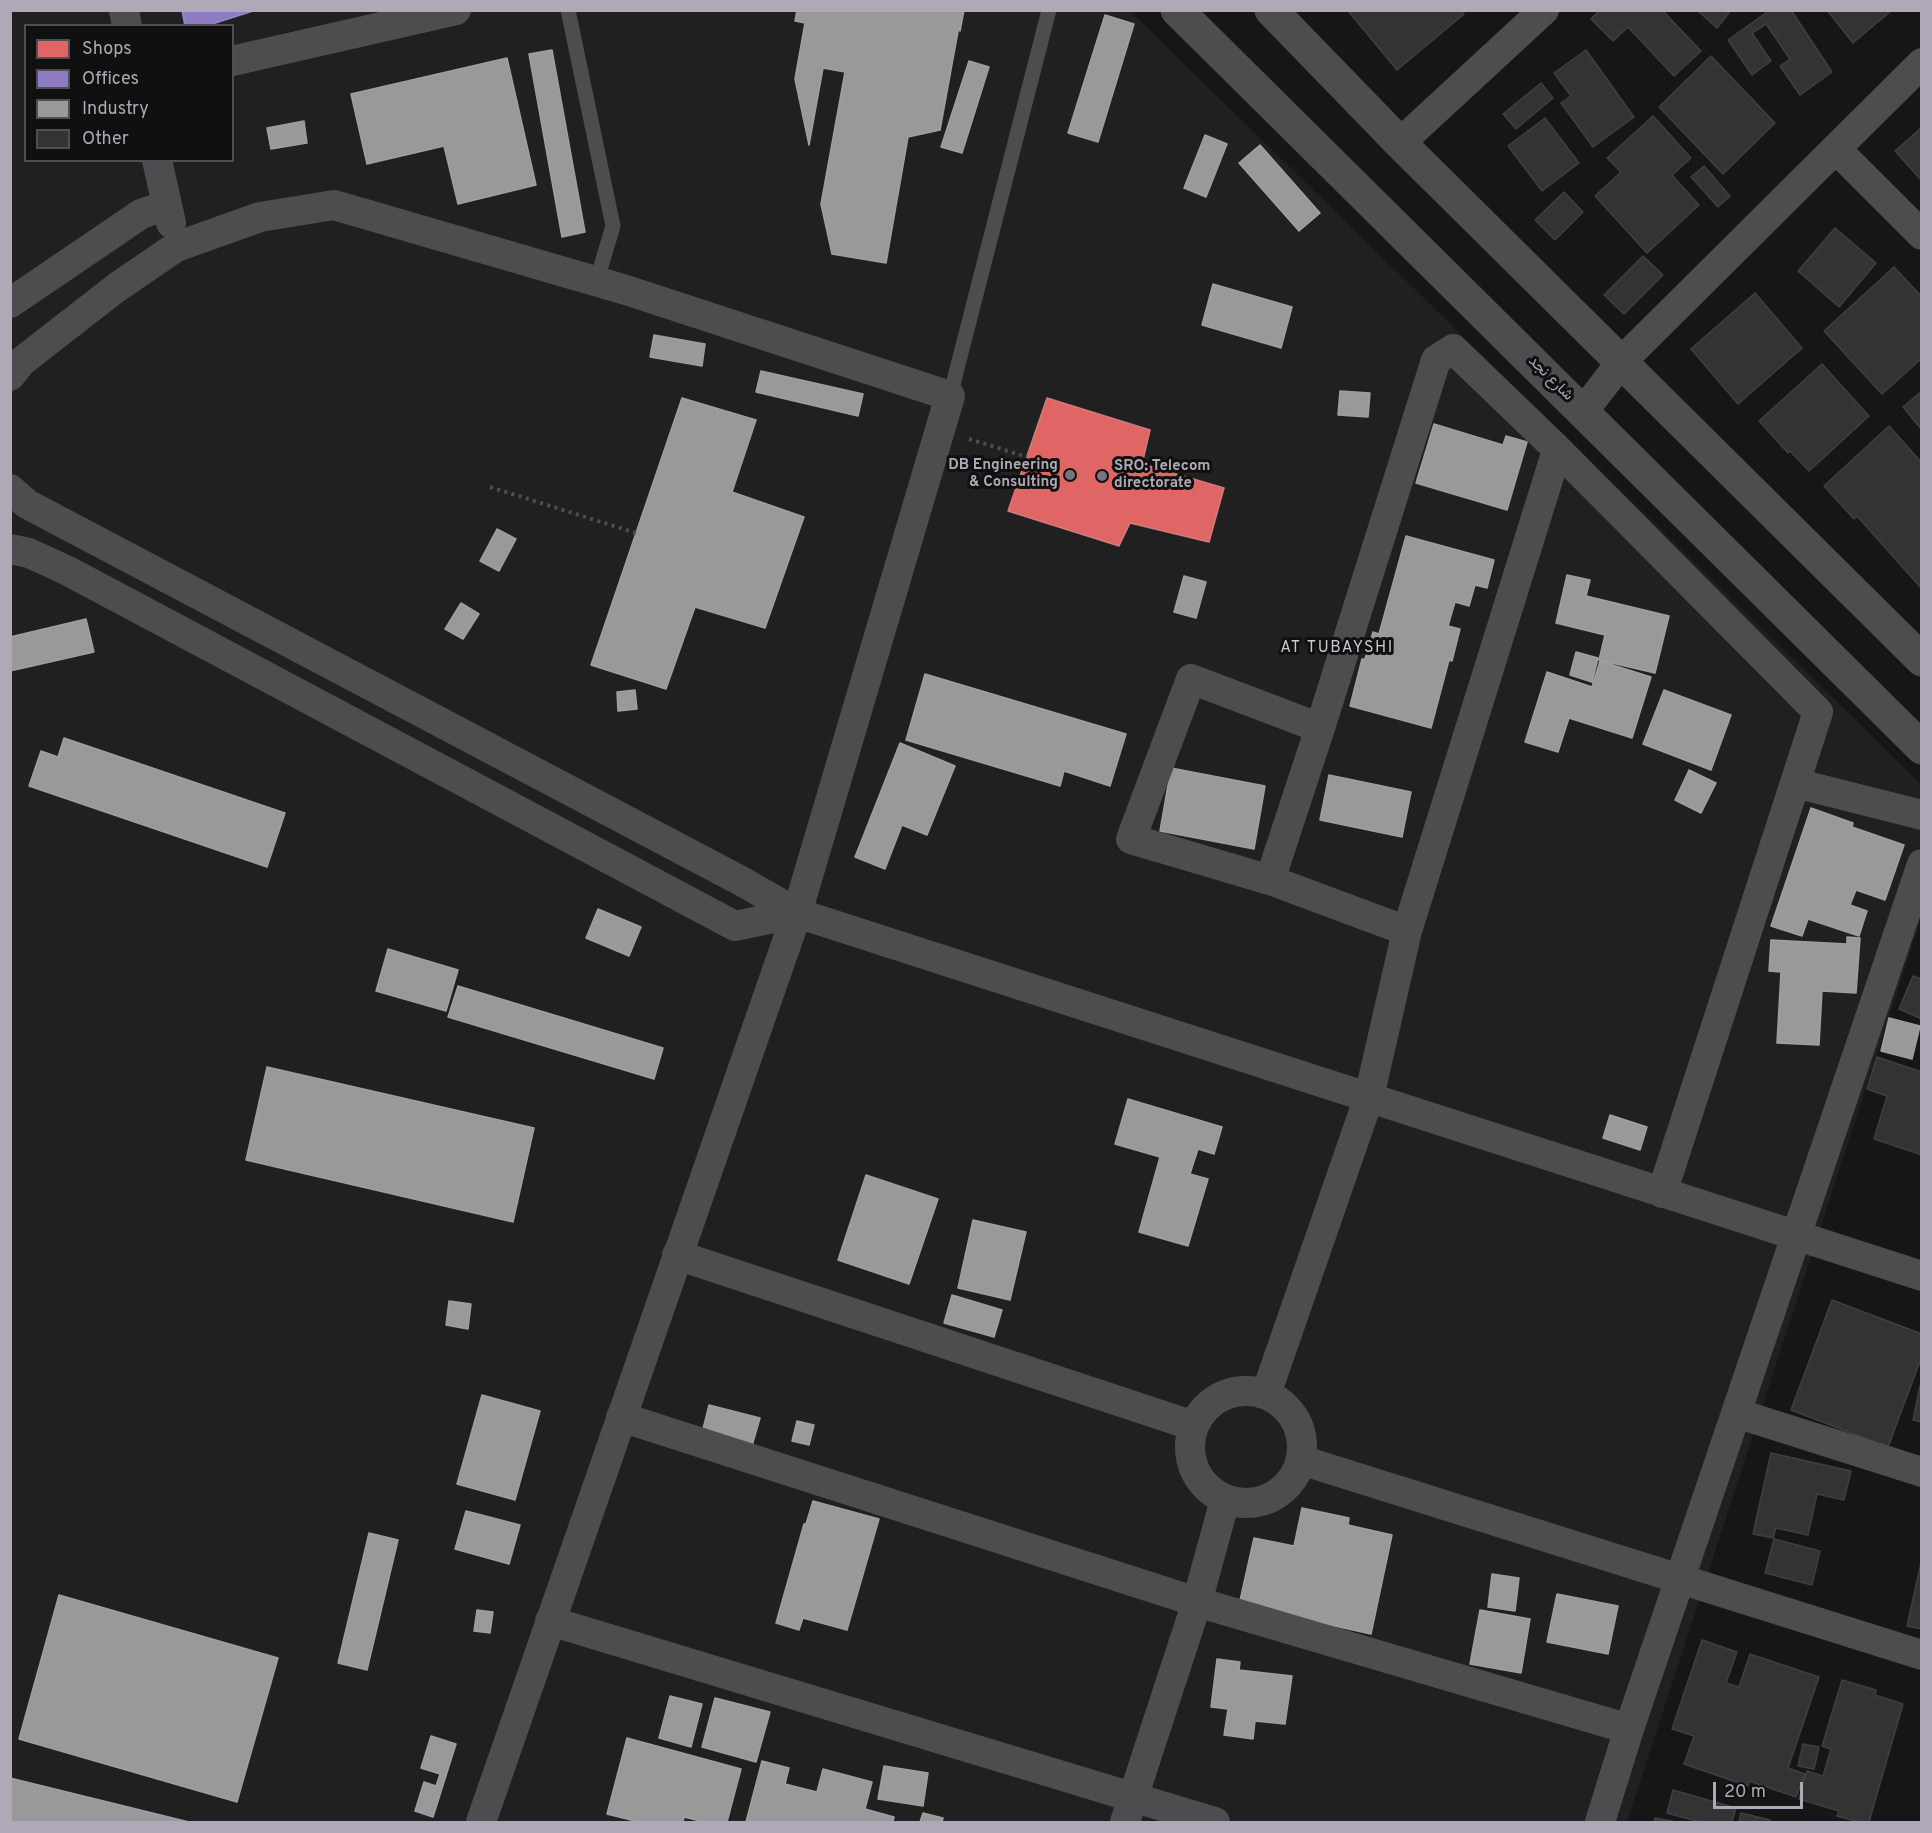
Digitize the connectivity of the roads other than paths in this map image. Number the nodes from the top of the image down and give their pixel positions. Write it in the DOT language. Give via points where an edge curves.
graph roads {
  1 [pos="456,10"];
  2 [pos="568,10"];
  3 [pos="1049,10"];
  4 [pos="1177,10"];
  5 [pos="1271,10"];
  6 [pos="1544,10"];
  7 [pos="234,61"];
  8 [pos="1922,63"];
  9 [pos="1400,143"];
  10 [pos="1837,150"];
  11 [pos="157,162"];
  12 [pos="167,205"];
  13 [pos="1922,235"];
  14 [pos="176,247"];
  15 [pos="596,283"];
  16 [pos="10,303"];
  17 [pos="1622,361"];
  18 [pos="10,376"];
  19 [pos="950,396"];
  20 [pos="1583,412"];
  21 [pos="1556,448"];
  22 [pos="10,489"];
  23 [pos="10,549"];
  24 [pos="1922,660"];
  25 [pos="1320,728"];
  26 [pos="1922,748"];
  27 [pos="1795,783"];
  28 [pos="1922,815"];
  29 [pos="1922,864"];
  30 [pos="1270,880"];
  31 [pos="797,913"];
  32 [pos="1407,931"];
  33 [pos="1369,1097"];
  34 [pos="1662,1192"];
  35 [pos="1796,1235"];
  36 [pos="676,1255"];
  37 [pos="1922,1276"];
  38 [pos="1266,1394"];
  39 [pos="1736,1413"];
  40 [pos="621,1417"];
  41 [pos="1194,1426"];
  42 [pos="1301,1460"];
  43 [pos="1922,1472"];
  44 [pos="1225,1500"];
  45 [pos="1680,1580"];
  46 [pos="1197,1602"];
  47 [pos="550,1621"];
  48 [pos="1922,1655"];
  49 [pos="1629,1729"];
  50 [pos="1130,1810"];
  51 [pos="481,1822"];
  52 [pos="1215,1822"];
  53 [pos="1600,1822"];
  1 -- 7 [label="street"];
  2 -- 15 [label="lane" via="613,226"];
  3 -- 19 [label="lane"];
  4 -- 20 [label="street, شارع نجد"];
  5 -- 9 [label="street"];
  6 -- 9 [label="street"];
  8 -- 10 [label="street"];
  9 -- 17 [label="street"];
  10 -- 13 [label="street"];
  10 -- 17 [label="street"];
  11 -- 12 [label="street"];
  12 -- 14 [label="street"];
  12 -- 16 [label="street" via="141,214"];
  14 -- 15 [label="street" via="260,217 334,205"];
  14 -- 18 [label="street" via="116,288 21,362"];
  15 -- 19 [label="street"];
  17 -- 20 [label="street"];
  17 -- 24 [label="street"];
  19 -- 31 [label="street"];
  20 -- 26 [label="street, شارع نجد"];
  21 -- 25 [label="street" via="1453,349 1436,360"];
  21 -- 27 [label="street" via="1818,712"];
  21 -- 32 [label="street"];
  22 -- 31 [label="street" via="27,504"];
  23 -- 31 [label="street" via="68,571 735,926"];
  25 -- 30 [label="street"];
  25 -- 30 [label="street" via="1191,679 1131,839"];
  27 -- 28 [label="street"];
  27 -- 34 [label="street"];
  29 -- 35 [label="street"];
  30 -- 32 [label="street"];
  31 -- 33 [label="street"];
  31 -- 36 [label="street"];
  32 -- 33 [label="street"];
  33 -- 34 [label="street"];
  33 -- 38 [label="street"];
  34 -- 35 [label="street"];
  35 -- 37 [label="street"];
  35 -- 39 [label="street"];
  36 -- 40 [label="street"];
  36 -- 41 [label="street"];
  38 -- 41 [label="street" via="1234,1391 1219,1397 1206,1406"];
  38 -- 42 [label="street" via="1292,1414 1299,1428"];
  39 -- 43 [label="street"];
  39 -- 45 [label="street"];
  40 -- 46 [label="street"];
  40 -- 47 [label="street"];
  41 -- 44 [label="street" via="1189,1450 1192,1466 1211,1492"];
  42 -- 44 [label="street" via="1285,1488 1272,1497 1257,1503"];
  42 -- 45 [label="street"];
  44 -- 46 [label="street"];
  45 -- 48 [label="street"];
  45 -- 49 [label="street"];
  46 -- 49 [label="street"];
  46 -- 50 [label="street"];
  47 -- 50 [label="street"];
  47 -- 51 [label="street"];
  49 -- 53 [label="street"];
  50 -- 52 [label="street"];
}
